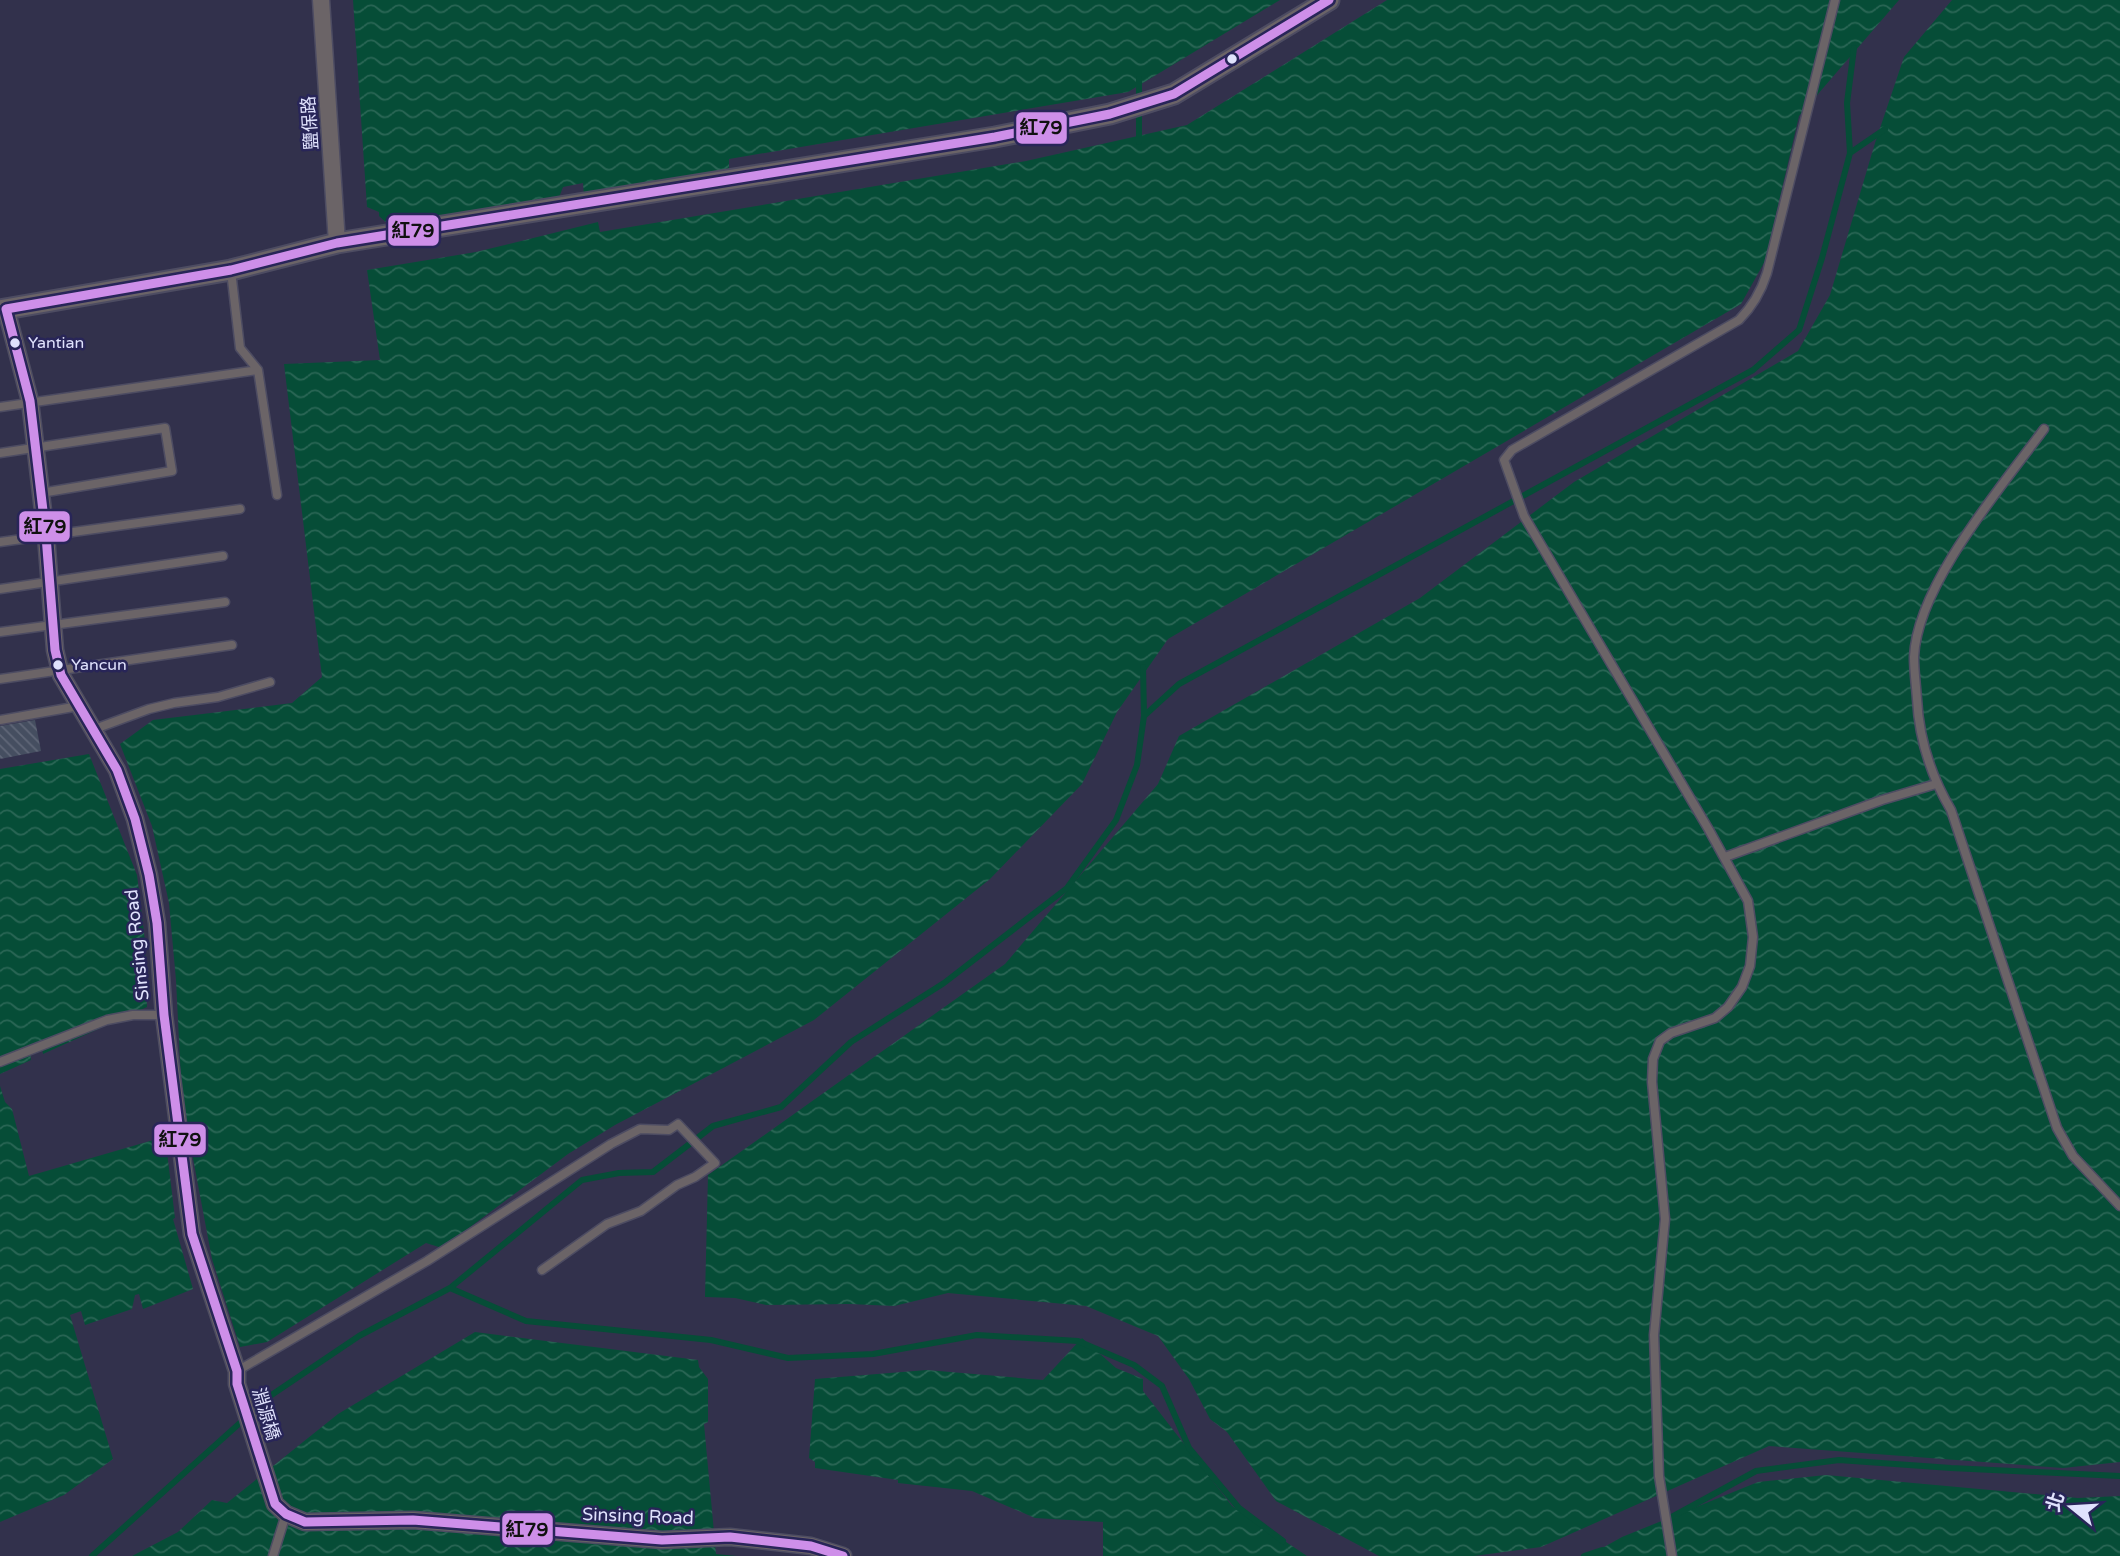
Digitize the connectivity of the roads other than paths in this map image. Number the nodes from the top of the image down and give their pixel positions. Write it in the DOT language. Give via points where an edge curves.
graph roads {
  1 [pos="321,0"];
  2 [pos="1329,0"];
  3 [pos="1835,0"];
  4 [pos="337,243"];
  5 [pos="231,270"];
  6 [pos="3,309"];
  7 [pos="258,370"];
  8 [pos="30,401"];
  9 [pos="0,407"];
  10 [pos="2045,429"];
  11 [pos="36,448"];
  12 [pos="0,453"];
  13 [pos="41,493"];
  14 [pos="277,495"];
  15 [pos="240,509"];
  16 [pos="46,536"];
  17 [pos="0,542"];
  18 [pos="223,556"];
  19 [pos="50,582"];
  20 [pos="0,589"];
  21 [pos="225,602"];
  22 [pos="53,625"];
  23 [pos="0,632"];
  24 [pos="232,645"];
  25 [pos="60,670"];
  26 [pos="0,679"];
  27 [pos="270,682"];
  28 [pos="79,706"];
  29 [pos="0,720"];
  30 [pos="92,730"];
  31 [pos="1936,784"];
  32 [pos="1725,857"];
  33 [pos="164,1016"];
  34 [pos="0,1062"];
  35 [pos="2120,1206"];
  36 [pos="542,1270"];
  37 [pos="237,1378"];
  38 [pos="286,1514"];
  39 [pos="273,1556"];
  40 [pos="844,1556"];
  41 [pos="1672,1556"];
  1 -- 4 [label="street, 鹽保路"];
  2 -- 4 [label="street" via="1174,94 1110,114 995,137"];
  3 -- 32 [label="lane" via="1767,273 1750,309 1740,320 1512,450 1504,460 1524,516"];
  4 -- 5 [label="street"];
  5 -- 6 [label="street"];
  5 -- 7 [label="lane" via="240,348"];
  6 -- 8 [label="street, Sinsing Road"];
  7 -- 8 [label="lane"];
  7 -- 14 [label="lane"];
  8 -- 9 [label="lane"];
  8 -- 11 [label="street, Sinsing Road"];
  10 -- 31 [label="lane" via="1964,538 1921,621 1914,656 1918,720"];
  11 -- 12 [label="lane"];
  11 -- 13 [label="street, Sinsing Road"];
  11 -- 13 [label="lane" via="165,428 172,471"];
  13 -- 16 [label="street, Sinsing Road"];
  15 -- 16 [label="lane"];
  16 -- 17 [label="lane"];
  16 -- 19 [label="street, Sinsing Road"];
  18 -- 19 [label="lane"];
  19 -- 20 [label="lane"];
  19 -- 22 [label="street, Sinsing Road"];
  21 -- 22 [label="lane"];
  22 -- 23 [label="lane"];
  22 -- 25 [label="street, Sinsing Road"];
  24 -- 25 [label="lane"];
  25 -- 26 [label="lane"];
  25 -- 28 [label="street, Sinsing Road"];
  27 -- 30 [label="lane" via="149,709"];
  28 -- 29 [label="lane"];
  28 -- 30 [label="street, Sinsing Road"];
  30 -- 33 [label="street, Sinsing Road" via="117,770 135,819 157,923"];
  31 -- 32 [label="lane"];
  31 -- 35 [label="lane" via="1951,810 2057,1128 2073,1156"];
  32 -- 41 [label="lane" via="1748,901 1753,937 1750,966 1728,1007 1715,1018 1671,1033 1660,1041 1653,1059 1665,1219 1654,1335 1659,1476"];
  33 -- 34 [label="lane" via="107,1020"];
  33 -- 37 [label="street, Sinsing Road" via="192,1234"];
  36 -- 37 [label="lane" via="607,1224 641,1211 715,1163 678,1124 669,1130 640,1129"];
  37 -- 38 [label="street, 淵源橋" via="275,1504"];
  38 -- 39 [label="lane"];
  38 -- 40 [label="street, Sinsing Road" via="305,1522 413,1520 662,1540 730,1537 811,1546"];
}
